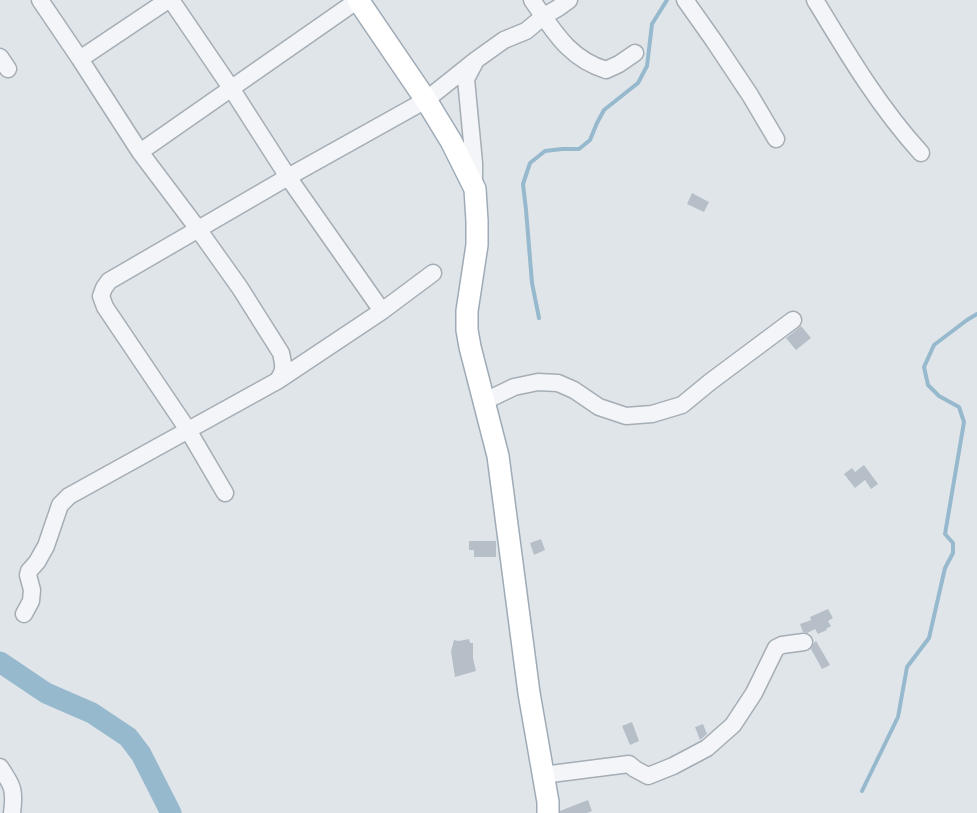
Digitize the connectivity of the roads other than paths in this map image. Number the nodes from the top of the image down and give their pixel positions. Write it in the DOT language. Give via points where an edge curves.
graph roads {
  1 [pos="40,0"];
  2 [pos="170,0"];
  3 [pos="358,0"];
  4 [pos="532,0"];
  5 [pos="568,0"];
  6 [pos="685,0"];
  7 [pos="815,0"];
  8 [pos="544,16"];
  9 [pos="635,53"];
  10 [pos="80,59"];
  11 [pos="476,60"];
  12 [pos="231,88"];
  13 [pos="426,100"];
  14 [pos="776,139"];
  15 [pos="140,152"];
  16 [pos="921,153"];
  17 [pos="288,176"];
  18 [pos="474,189"];
  19 [pos="198,229"];
  20 [pos="434,273"];
  21 [pos="382,311"];
  22 [pos="793,320"];
  23 [pos="277,381"];
  24 [pos="485,401"];
  25 [pos="188,430"];
  26 [pos="225,493"];
  27 [pos="24,614"];
  28 [pos="804,642"];
  29 [pos="0,767"];
  30 [pos="543,775"];
  31 [pos="13,813"];
  32 [pos="28,813"];
  33 [pos="548,813"];
  1 -- 10 [label="street"];
  2 -- 10 [label="street"];
  2 -- 12 [label="street"];
  3 -- 12 [label="street"];
  3 -- 13 [label="main road"];
  4 -- 8 [label="street"];
  5 -- 8 [label="street"];
  6 -- 14 [label="street"];
  7 -- 16 [label="street" via="881,103"];
  8 -- 9 [label="street" via="575,54 595,66 606,70"];
  8 -- 11 [label="street" via="526,31 504,40"];
  10 -- 15 [label="street"];
  11 -- 13 [label="street"];
  11 -- 18 [label="street" via="466,79"];
  12 -- 15 [label="street"];
  12 -- 17 [label="street"];
  13 -- 17 [label="street"];
  13 -- 18 [label="main road" via="451,141"];
  15 -- 19 [label="street"];
  17 -- 19 [label="street"];
  17 -- 21 [label="street"];
  18 -- 24 [label="main road" via="477,245 467,330"];
  19 -- 23 [label="street" via="281,354 284,364"];
  19 -- 25 [label="street" via="109,281 101,296"];
  20 -- 21 [label="street"];
  21 -- 23 [label="street"];
  22 -- 24 [label="street" via="682,405 652,414 626,416 599,407 558,383 538,382 514,387"];
  23 -- 25 [label="street"];
  24 -- 30 [label="main road" via="498,456"];
  25 -- 26 [label="street"];
  25 -- 27 [label="street" via="69,496 60,505 46,546 29,571 31,601"];
  28 -- 30 [label="street" via="776,648 754,693 732,725 707,748 673,766 648,776 629,764"];
  29 -- 31 [label="street" via="11,784"];
  30 -- 33 [label="main road"];
  31 -- 32 [label="street" via="25,810"];
}
